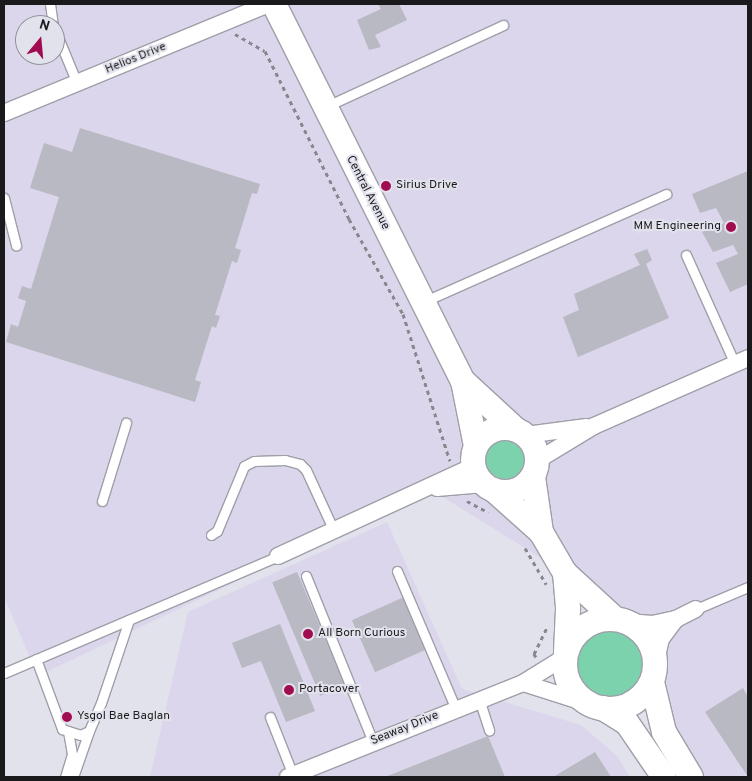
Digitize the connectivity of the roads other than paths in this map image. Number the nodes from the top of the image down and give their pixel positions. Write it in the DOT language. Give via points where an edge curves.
graph roads {
  1 [pos="268,4"];
  2 [pos="274,4"];
  3 [pos="503,25"];
  4 [pos="65,54"];
  5 [pos="77,83"];
  6 [pos="324,108"];
  7 [pos="4,113"];
  8 [pos="666,194"];
  9 [pos="4,198"];
  10 [pos="16,244"];
  11 [pos="686,254"];
  12 [pos="422,302"];
  13 [pos="741,361"];
  14 [pos="464,381"];
  15 [pos="126,423"];
  16 [pos="594,426"];
  17 [pos="520,432"];
  18 [pos="535,468"];
  19 [pos="474,474"];
  20 [pos="102,501"];
  21 [pos="334,531"];
  22 [pos="211,534"];
  23 [pos="532,537"];
  24 [pos="278,556"];
  25 [pos="397,571"];
  26 [pos="564,573"];
  27 [pos="306,576"];
  28 [pos="748,586"];
  29 [pos="696,608"];
  30 [pos="676,619"];
  31 [pos="129,620"];
  32 [pos="621,620"];
  33 [pos="565,655"];
  34 [pos="36,659"];
  35 [pos="4,673"];
  36 [pos="654,674"];
  37 [pos="523,684"];
  38 [pos="479,699"];
  39 [pos="596,706"];
  40 [pos="456,709"];
  41 [pos="270,718"];
  42 [pos="489,730"];
  43 [pos="68,731"];
  44 [pos="89,731"];
  45 [pos="374,742"];
  46 [pos="291,776"];
  47 [pos="65,777"];
  48 [pos="73,777"];
  49 [pos="664,777"];
  50 [pos="691,777"];
  1 -- 5 [label="street, Helios Drive"];
  2 -- 6 [label="street, Central Avenue"];
  3 -- 6 [label="lane"];
  4 -- 5 [label="lane"];
  5 -- 7 [label="street, Helios Drive"];
  6 -- 12 [label="street, Central Avenue"];
  8 -- 12 [label="lane"];
  9 -- 10 [label="lane"];
  11 -- 13 [label="lane"];
  12 -- 14 [label="street, Central Avenue"];
  13 -- 16 [label="street"];
  14 -- 17 [label="street, Central Avenue"];
  14 -- 19 [label="street, Central Avenue"];
  15 -- 20 [label="lane"];
  16 -- 17 [label="street"];
  16 -- 18 [label="street"];
  17 -- 18 [label="street" via="536,450"];
  17 -- 19 [label="street" via="502,428 490,431"];
  18 -- 19 [label="street" via="511,492"];
  18 -- 23 [label="street"];
  19 -- 21 [label="street" via="430,489"];
  19 -- 23 [label="street"];
  21 -- 22 [label="lane" via="306,470 300,464 285,460 254,461 244,466 216,531"];
  21 -- 24 [label="street"];
  23 -- 26 [label="street"];
  24 -- 31 [label="lane"];
  25 -- 40 [label="lane"];
  26 -- 32 [label="street"];
  26 -- 33 [label="street" via="568,609"];
  27 -- 45 [label="lane"];
  28 -- 29 [label="lane"];
  29 -- 30 [label="street"];
  30 -- 32 [label="street" via="652,624"];
  30 -- 36 [label="street" via="661,639"];
  31 -- 34 [label="lane"];
  31 -- 44 [label="lane"];
  32 -- 33 [label="street" via="598,620 583,627 572,638"];
  32 -- 36 [label="street" via="643,632 653,648"];
  33 -- 37 [label="street, Seaway Drive"];
  33 -- 39 [label="street" via="566,676 575,692"];
  34 -- 35 [label="lane"];
  34 -- 43 [label="lane" via="62,729"];
  36 -- 39 [label="street" via="632,703"];
  36 -- 50 [label="street" via="664,732"];
  37 -- 38 [label="street, Seaway Drive"];
  37 -- 39 [label="street"];
  38 -- 40 [label="street, Seaway Drive"];
  38 -- 42 [label="lane"];
  39 -- 49 [label="street" via="627,723"];
  40 -- 45 [label="street, Seaway Drive"];
  41 -- 46 [label="lane"];
  43 -- 44 [label="lane" via="80,735"];
  43 -- 47 [label="lane" via="72,754"];
  44 -- 48 [label="lane"];
  45 -- 46 [label="street, Seaway Drive"];
}
